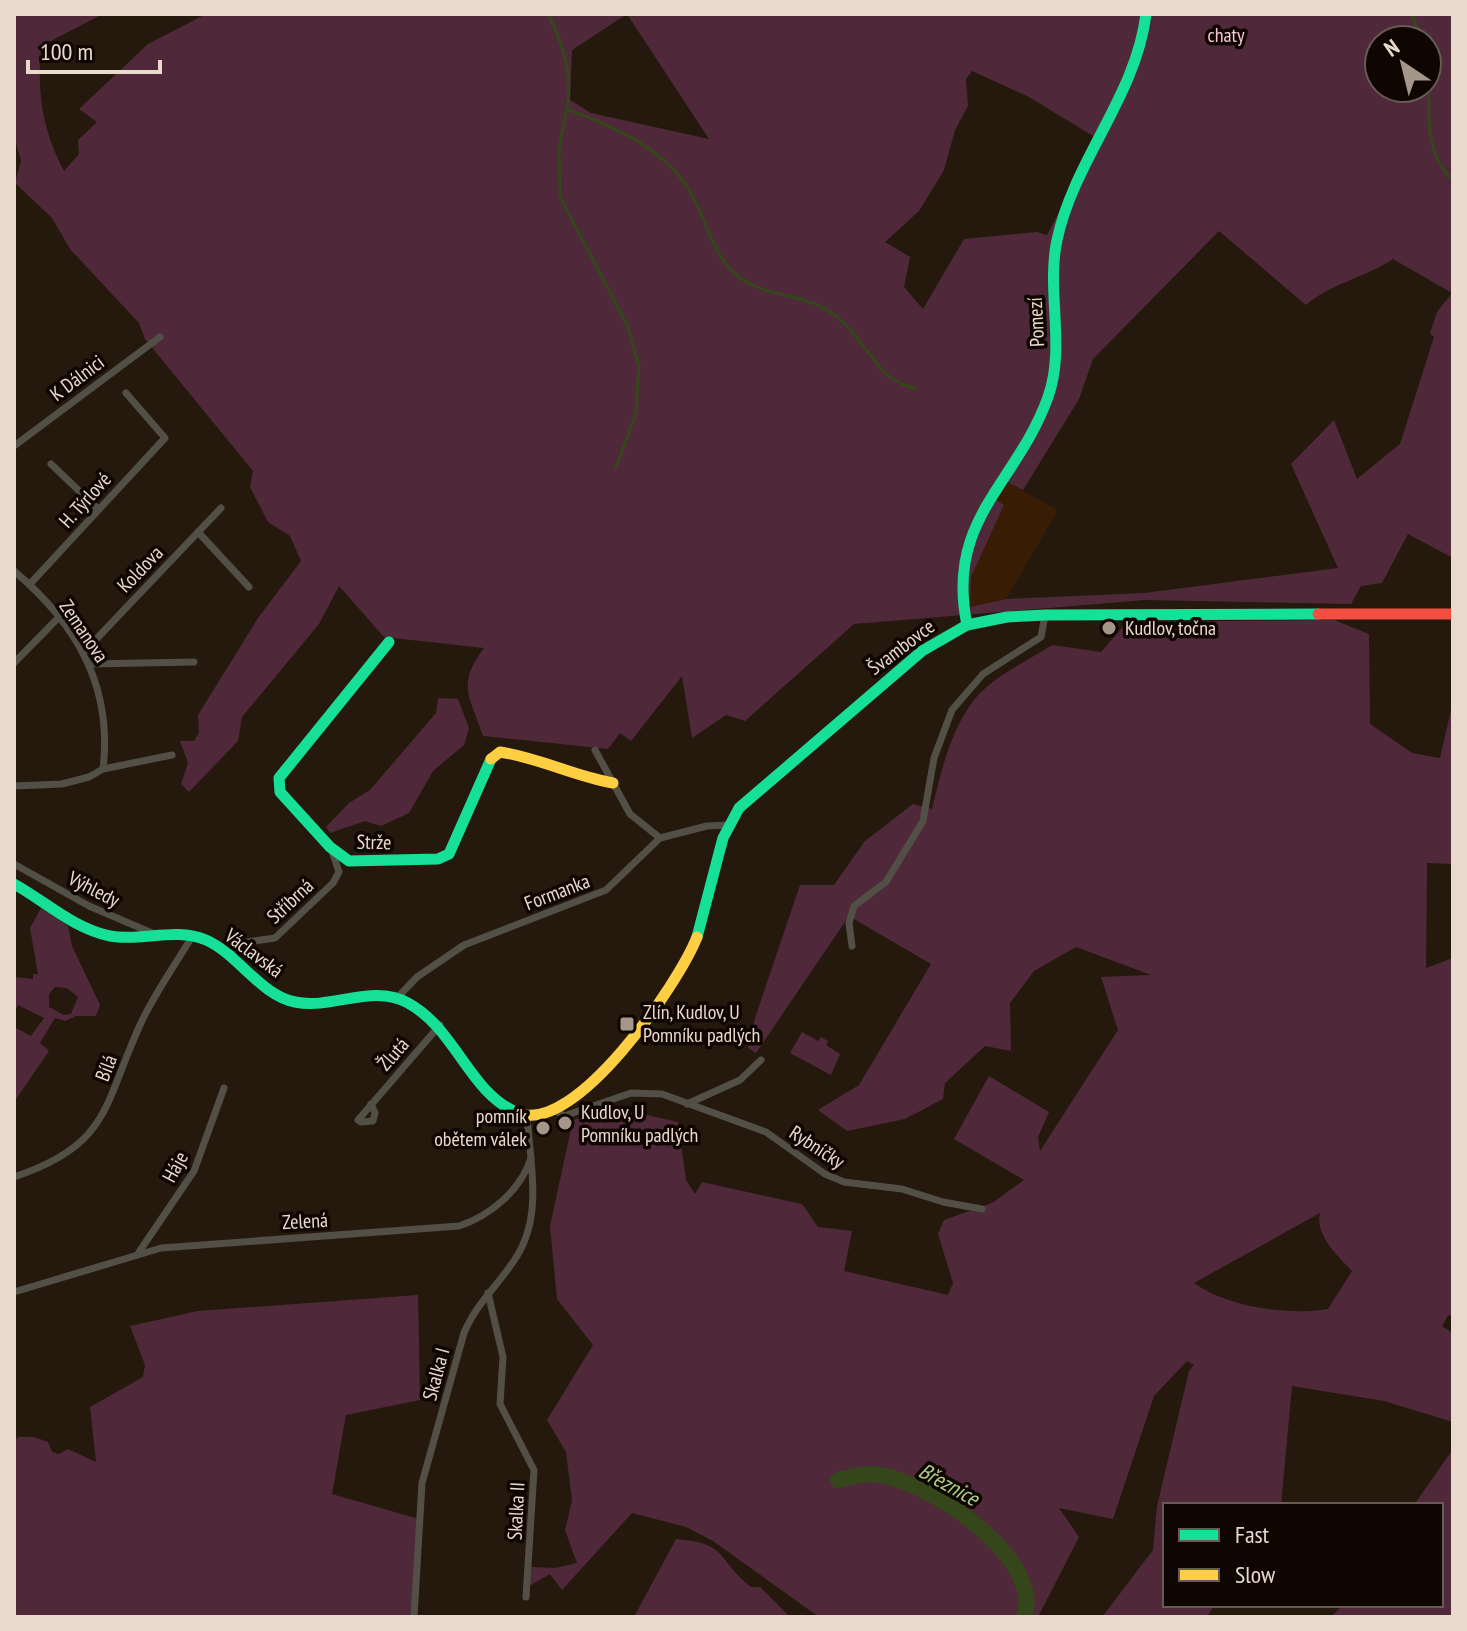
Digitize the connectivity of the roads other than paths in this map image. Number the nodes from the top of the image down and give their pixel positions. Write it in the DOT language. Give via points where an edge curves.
graph roads {
  1 [pos="1146,14"];
  2 [pos="160,337"];
  3 [pos="126,393"];
  4 [pos="14,446"];
  5 [pos="51,464"];
  6 [pos="221,508"];
  7 [pos="98,509"];
  8 [pos="198,532"];
  9 [pos="14,571"];
  10 [pos="30,584"];
  11 [pos="249,587"];
  12 [pos="1453,614"];
  13 [pos="1045,615"];
  14 [pos="58,618"];
  15 [pos="967,625"];
  16 [pos="389,642"];
  17 [pos="83,653"];
  18 [pos="194,662"];
  19 [pos="14,663"];
  20 [pos="90,664"];
  21 [pos="595,750"];
  22 [pos="172,755"];
  23 [pos="103,769"];
  24 [pos="613,783"];
  25 [pos="14,786"];
  26 [pos="729,825"];
  27 [pos="660,838"];
  28 [pos="330,847"];
  29 [pos="14,864"];
  30 [pos="14,884"];
  31 [pos="193,935"];
  32 [pos="161,937"];
  33 [pos="852,946"];
  34 [pos="231,953"];
  35 [pos="397,998"];
  36 [pos="440,1025"];
  37 [pos="761,1060"];
  38 [pos="224,1088"];
  39 [pos="371,1104"];
  40 [pos="687,1104"];
  41 [pos="555,1110"];
  42 [pos="527,1116"];
  43 [pos="531,1158"];
  44 [pos="14,1177"];
  45 [pos="982,1209"];
  46 [pos="139,1252"];
  47 [pos="14,1292"];
  48 [pos="488,1293"];
  49 [pos="526,1597"];
  50 [pos="414,1617"];
  1 -- 15 [label="street, Pomezí" via="1136,56 1073,189 1058,234 1052,278 1052,386 977,522 961,586"];
  2 -- 4 [label="street, K Dálnici"];
  3 -- 7 [label="street, H. Týrlové" via="165,438"];
  5 -- 7 [label="street"];
  6 -- 8 [label="street, Koldova"];
  7 -- 10 [label="street, H. Týrlové"];
  8 -- 11 [label="street"];
  8 -- 17 [label="street, Koldova"];
  9 -- 10 [label="street, Zemanova"];
  10 -- 14 [label="street, Zemanova"];
  12 -- 13 [label="street, Švambovce"];
  13 -- 15 [label="street, Švambovce"];
  13 -- 33 [label="street" via="1041,637 983,674 952,710 934,758 923,821 886,882 854,906 849,923"];
  14 -- 17 [label="street, Zemanova"];
  14 -- 19 [label="street"];
  15 -- 26 [label="street, Švambovce" via="922,651 839,720 745,801"];
  16 -- 28 [label="street, Strže" via="279,778 280,792"];
  17 -- 20 [label="street, Zemanova"];
  18 -- 20 [label="street"];
  20 -- 23 [label="street, Zemanova" via="102,698"];
  21 -- 24 [label="street"];
  22 -- 23 [label="street"];
  23 -- 25 [label="street" via="62,784"];
  24 -- 27 [label="street" via="635,821"];
  24 -- 28 [label="street, Strže" via="575,776 536,757 500,752 488,761 453,849 444,858 352,862"];
  26 -- 27 [label="street"];
  26 -- 41 [label="street, Švambovce" via="693,947 586,1090"];
  27 -- 35 [label="street, Formanka" via="595,897 464,945 417,977"];
  28 -- 34 [label="street, Stříbrná" via="339,872 333,883 275,938 247,942"];
  29 -- 32 [label="street, Výhledy" via="89,906"];
  30 -- 32 [label="street, Václavská" via="103,934"];
  31 -- 32 [label="street, Václavská"];
  31 -- 34 [label="street, Václavská"];
  31 -- 44 [label="street, Bílá" via="145,1015 95,1130 57,1160"];
  34 -- 35 [label="street, Václavská" via="290,1001 371,993"];
  35 -- 36 [label="street, Václavská"];
  36 -- 39 [label="street, Žlutá"];
  36 -- 42 [label="street, Václavská" via="493,1101"];
  37 -- 40 [label="street" via="740,1080"];
  38 -- 46 [label="street, Háje" via="194,1171"];
  40 -- 41 [label="street, Rybníčky" via="647,1091 564,1116"];
  40 -- 45 [label="street, Rybníčky" via="766,1132 844,1182 902,1189"];
  41 -- 42 [label="street"];
  42 -- 43 [label="street"];
  43 -- 46 [label="street, Zelená" via="509,1194 479,1218 459,1226"];
  43 -- 48 [label="street, Skalka I" via="530,1227 515,1259"];
  46 -- 47 [label="street, Zelená"];
  48 -- 49 [label="street, Skalka II" via="503,1357 500,1404 534,1470"];
  48 -- 50 [label="street, Skalka I" via="464,1333 422,1483"];
}
